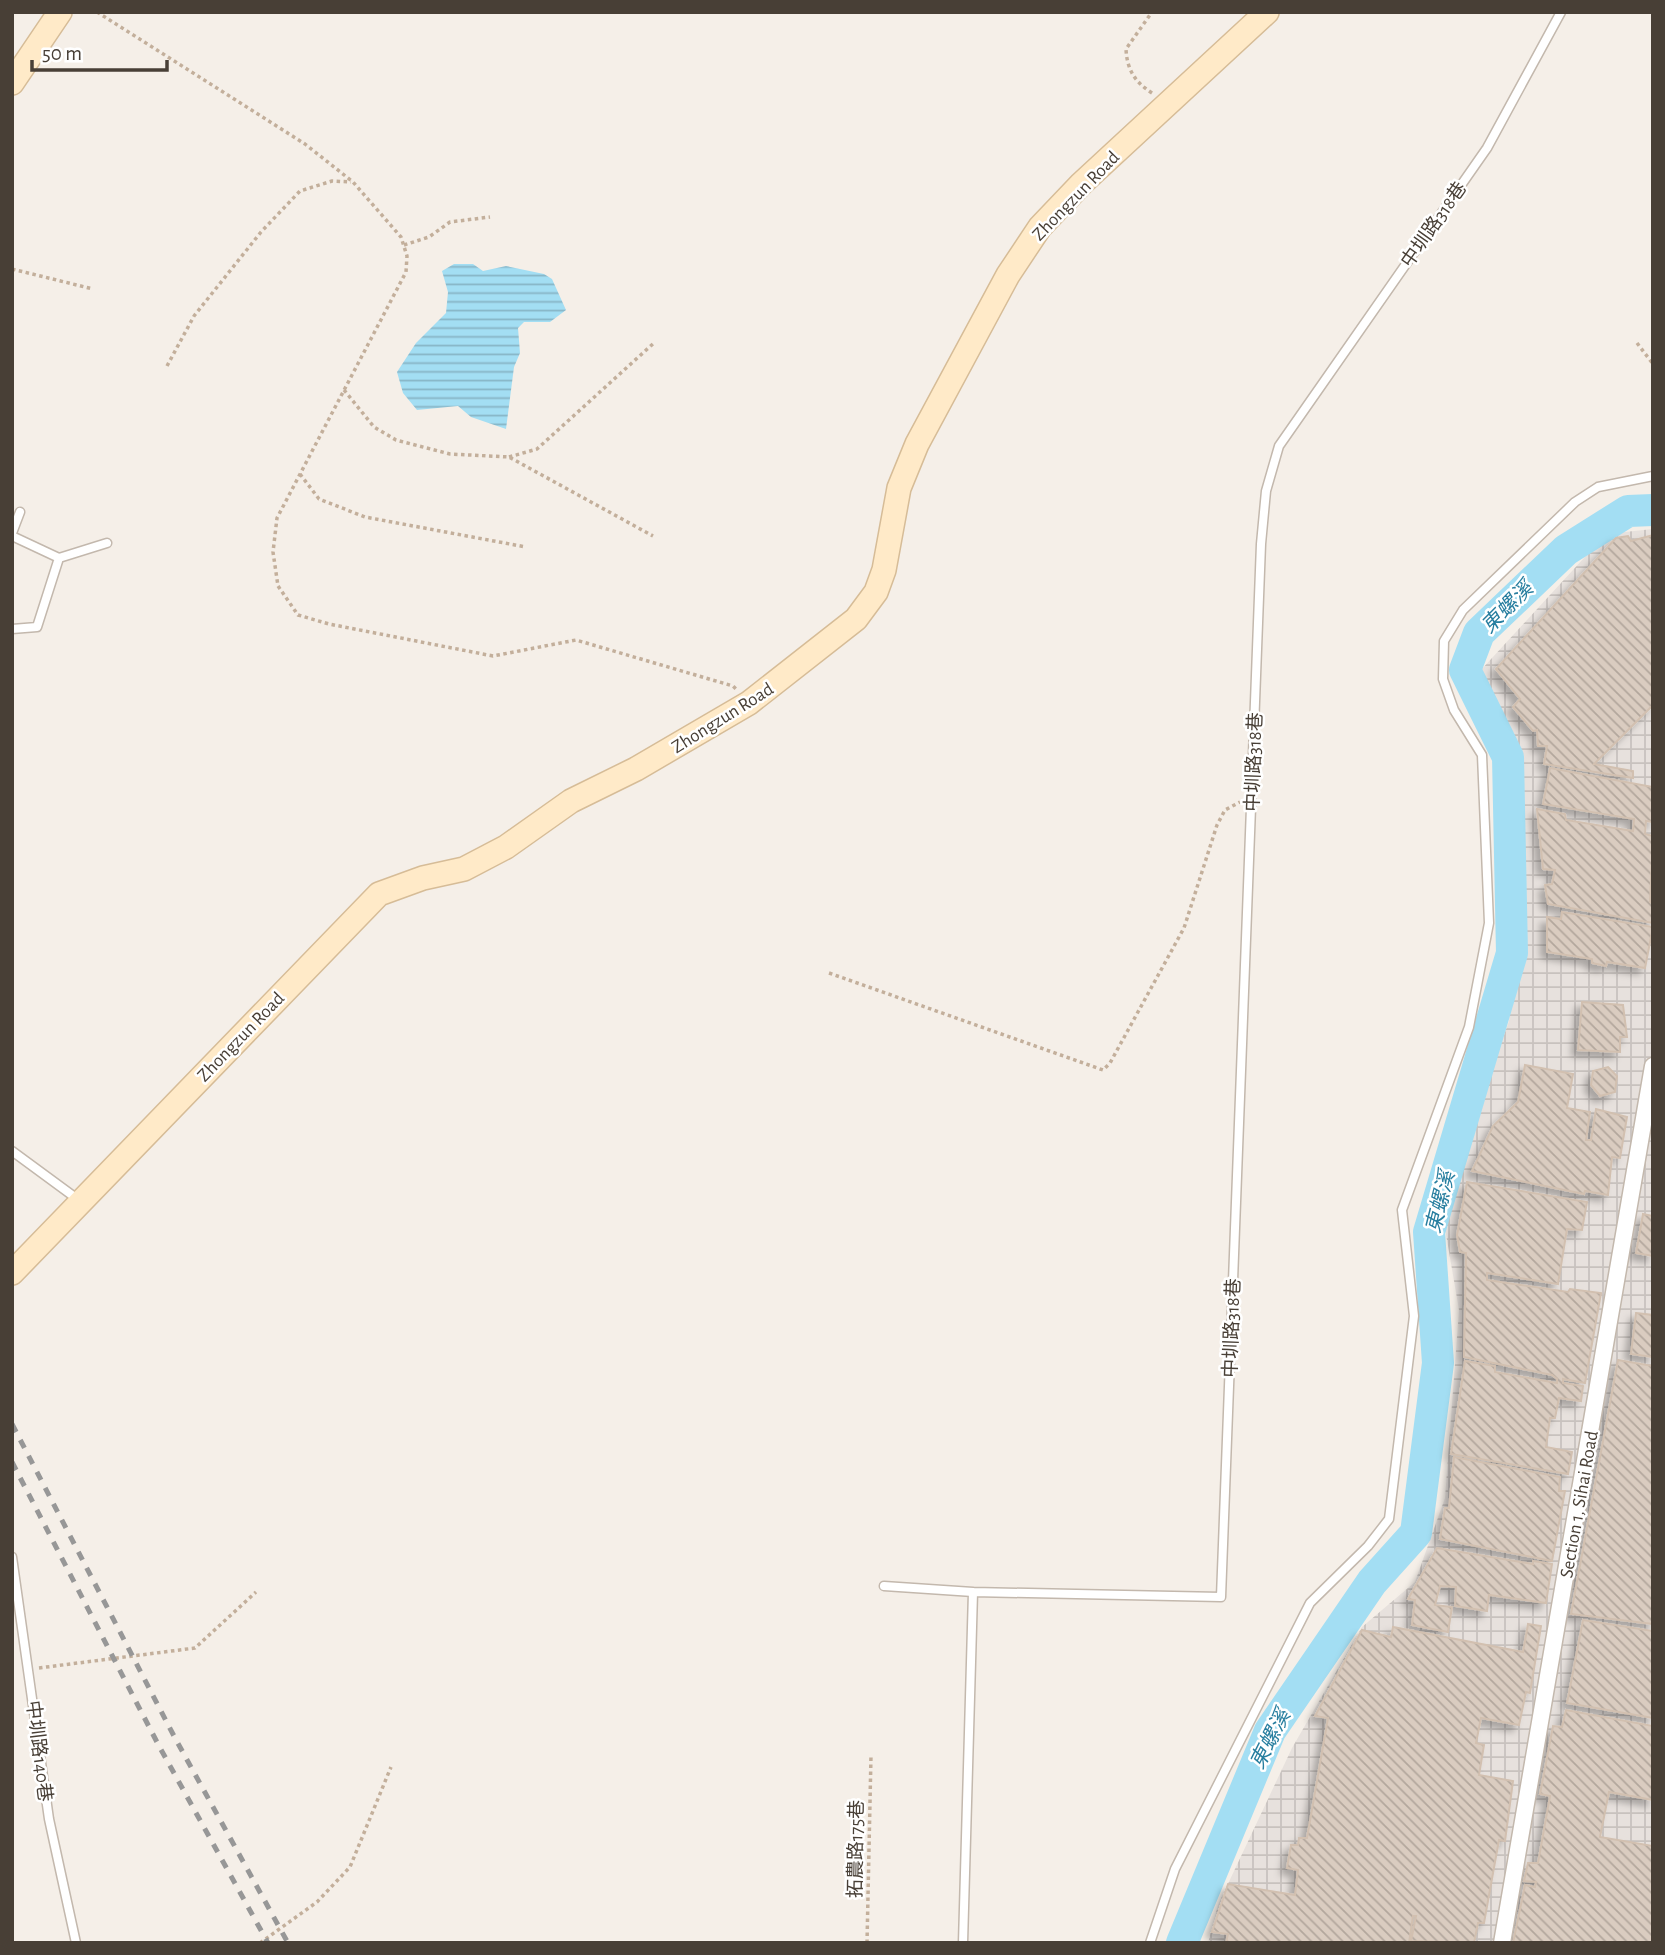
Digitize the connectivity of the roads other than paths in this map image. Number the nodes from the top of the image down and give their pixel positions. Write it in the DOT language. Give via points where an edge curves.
graph roads {
  1 [pos="60,12"];
  2 [pos="1267,12"];
  3 [pos="1561,12"];
  4 [pos="12,83"];
  5 [pos="1653,476"];
  6 [pos="20,512"];
  7 [pos="12,534"];
  8 [pos="107,543"];
  9 [pos="59,558"];
  10 [pos="12,629"];
  11 [pos="1653,1066"];
  12 [pos="1651,1084"];
  13 [pos="12,1151"];
  14 [pos="82,1203"];
  15 [pos="12,1273"];
  16 [pos="12,1558"];
  17 [pos="884,1586"];
  18 [pos="973,1592"];
  19 [pos="76,1943"];
  20 [pos="963,1943"];
  21 [pos="1150,1943"];
  22 [pos="1502,1943"];
  1 -- 4 [label="street"];
  2 -- 14 [label="street, Zhongzun Road" via="1048,219 1008,275 917,444 900,488 884,570 856,619 749,703 571,801 506,847 464,869 379,894"];
  3 -- 18 [label="lane, 中圳路318巷" via="1486,148 1279,446 1266,491 1221,1597"];
  5 -- 21 [label="lane" via="1598,487 1575,502 1463,610 1444,641 1443,679 1454,710 1482,755 1489,923 1469,1027 1402,1210 1414,1316 1389,1519 1310,1603 1175,1869"];
  6 -- 7 [label="lane"];
  7 -- 9 [label="lane"];
  8 -- 9 [label="lane"];
  9 -- 10 [label="lane" via="37,628"];
  11 -- 12 [label="street, Section 1, Sihai Road"];
  12 -- 22 [label="street, Section 1, Sihai Road"];
  13 -- 14 [label="lane"];
  14 -- 15 [label="street, Zhongzun Road"];
  16 -- 19 [label="lane, 中圳路140巷" via="49,1819"];
  17 -- 18 [label="lane"];
  18 -- 20 [label="lane"];
}
